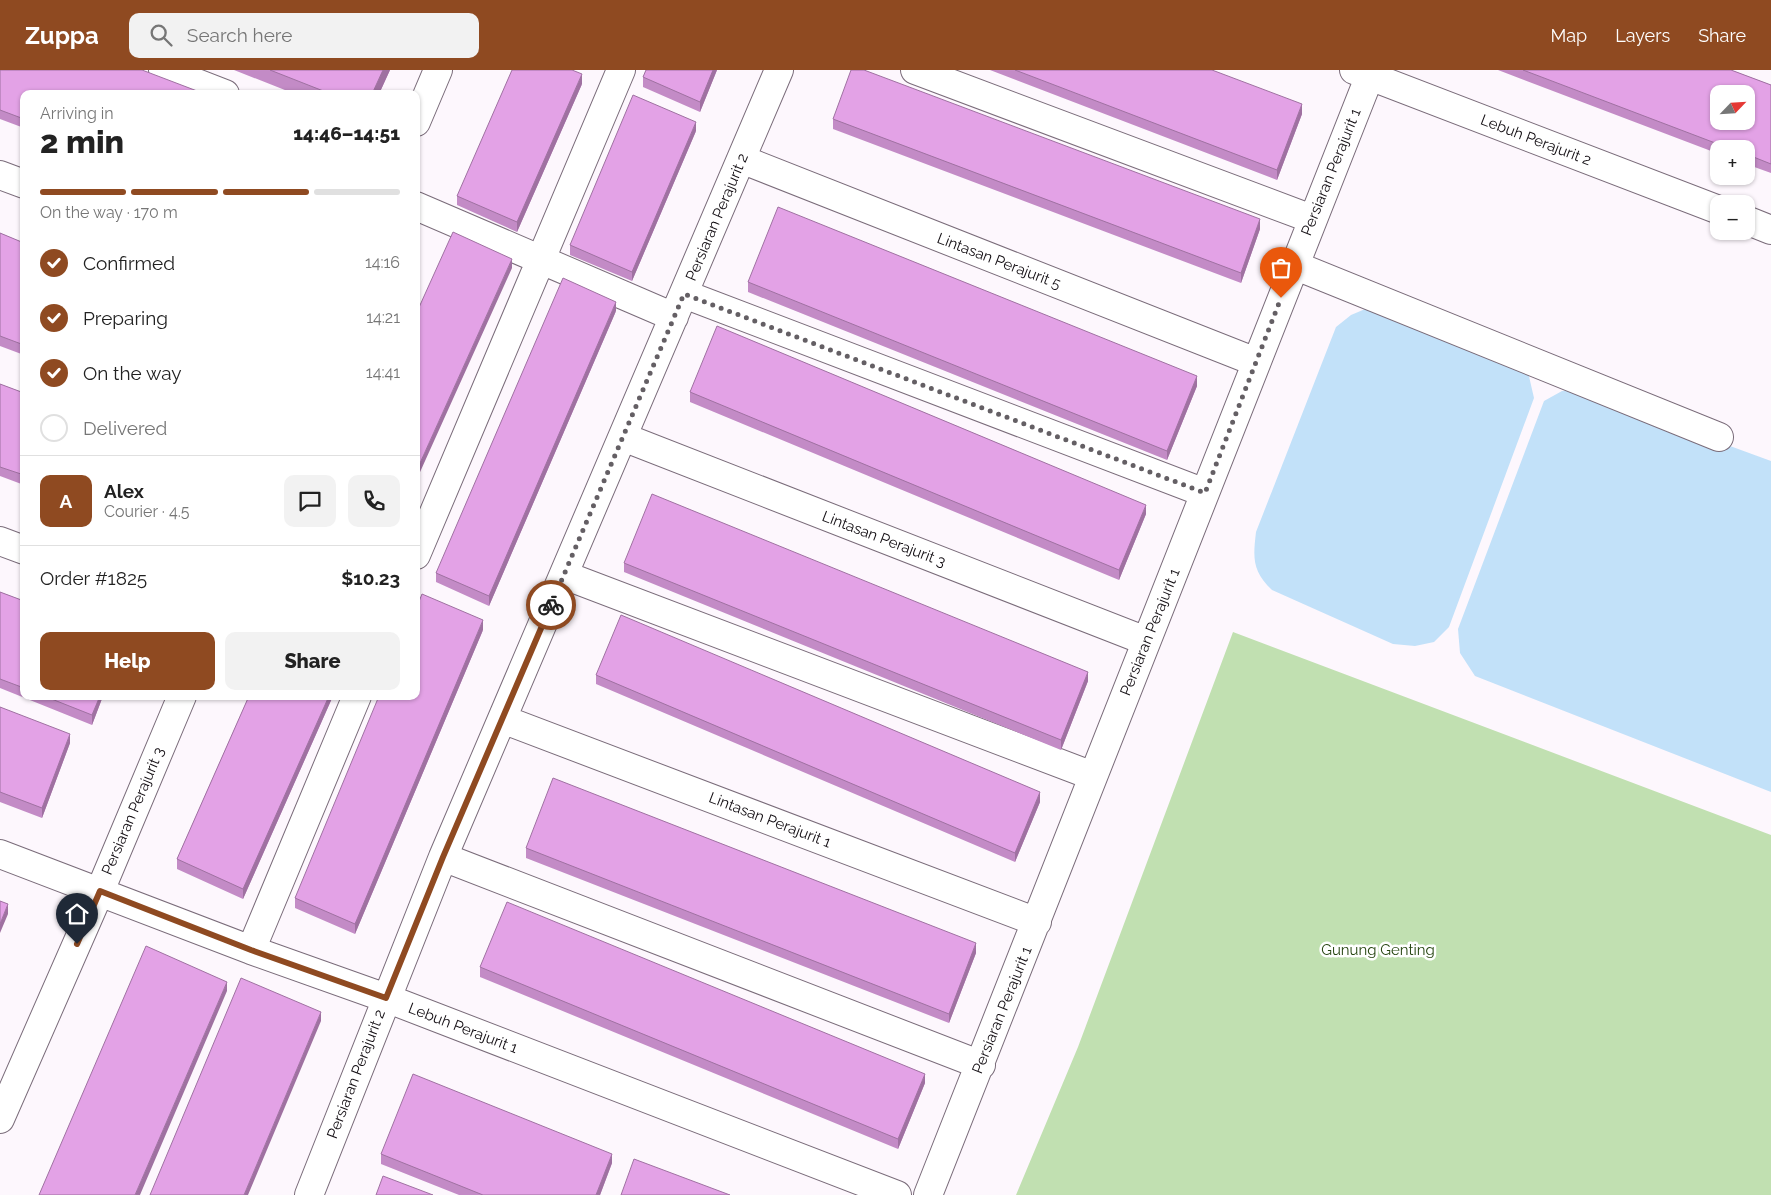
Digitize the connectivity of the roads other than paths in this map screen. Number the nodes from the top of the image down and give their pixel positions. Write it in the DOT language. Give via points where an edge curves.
graph roads {
  1 [pos="163,70"];
  2 [pos="438,70"];
  3 [pos="621,70"];
  4 [pos="779,70"];
  5 [pos="915,70"];
  6 [pos="1365,72"];
  7 [pos="215,90"];
  8 [pos="420,113"];
  9 [pos="741,159"];
  10 [pos="0,175"];
  11 [pos="20,182"];
  12 [pos="1710,206"];
  13 [pos="420,208"];
  14 [pos="1312,219"];
  15 [pos="1755,224"];
  16 [pos="1771,230"];
  17 [pos="540,259"];
  18 [pos="1294,265"];
  19 [pos="679,305"];
  20 [pos="1256,362"];
  21 [pos="623,437"];
  22 [pos="1719,437"];
  23 [pos="1205,493"];
  24 [pos="0,541"];
  25 [pos="420,546"];
  26 [pos="20,548"];
  27 [pos="564,574"];
  28 [pos="1146,640"];
  29 [pos="180,700"];
  30 [pos="355,700"];
  31 [pos="502,718"];
  32 [pos="1093,776"];
  33 [pos="0,854"];
  34 [pos="443,857"];
  35 [pos="100,891"];
  36 [pos="1037,922"];
  37 [pos="251,950"];
  38 [pos="386,998"];
  39 [pos="981,1064"];
  40 [pos="0,1119"];
  41 [pos="309,1195"];
  42 [pos="897,1195"];
  43 [pos="928,1195"];
  1 -- 7 [label="street"];
  2 -- 8 [label="street"];
  3 -- 17 [label="street"];
  4 -- 9 [label="street, Persiaran Perajurit 2"];
  5 -- 14 [label="street"];
  6 -- 12 [label="street, Lebuh Perajurit 2"];
  6 -- 14 [label="street, Persiaran Perajurit 1"];
  9 -- 19 [label="street, Persiaran Perajurit 2"];
  9 -- 20 [label="street, Lintasan Perajurit 5"];
  10 -- 11 [label="street"];
  13 -- 17 [label="street"];
  14 -- 18 [label="street, Persiaran Perajurit 1"];
  15 -- 16 [label="street"];
  17 -- 19 [label="street"];
  17 -- 25 [label="street"];
  18 -- 20 [label="street, Persiaran Perajurit 1"];
  18 -- 22 [label="street"];
  19 -- 21 [label="street, Persiaran Perajurit 2"];
  19 -- 23 [label="street"];
  20 -- 23 [label="street, Persiaran Perajurit 1"];
  21 -- 27 [label="street, Persiaran Perajurit 2"];
  21 -- 28 [label="street, Lintasan Perajurit 3"];
  23 -- 28 [label="street, Persiaran Perajurit 1"];
  24 -- 26 [label="street"];
  27 -- 31 [label="street, Persiaran Perajurit 2"];
  27 -- 32 [label="street"];
  28 -- 32 [label="street, Persiaran Perajurit 1"];
  29 -- 35 [label="street, Persiaran Perajurit 3"];
  30 -- 37 [label="street"];
  31 -- 34 [label="street, Persiaran Perajurit 2"];
  31 -- 36 [label="street, Lintasan Perajurit 1"];
  32 -- 36 [label="street, Persiaran Perajurit 1"];
  33 -- 35 [label="street, Lebuh Perajurit 1"];
  34 -- 38 [label="street, Persiaran Perajurit 2"];
  34 -- 39 [label="street"];
  35 -- 37 [label="street, Lebuh Perajurit 1"];
  35 -- 40 [label="street, Persiaran Perajurit 3"];
  36 -- 39 [label="street, Persiaran Perajurit 1"];
  37 -- 38 [label="street, Lebuh Perajurit 1"];
  38 -- 41 [label="street, Persiaran Perajurit 2"];
  38 -- 42 [label="street, Lebuh Perajurit 1"];
  39 -- 43 [label="street, Persiaran Perajurit 1"];
}
